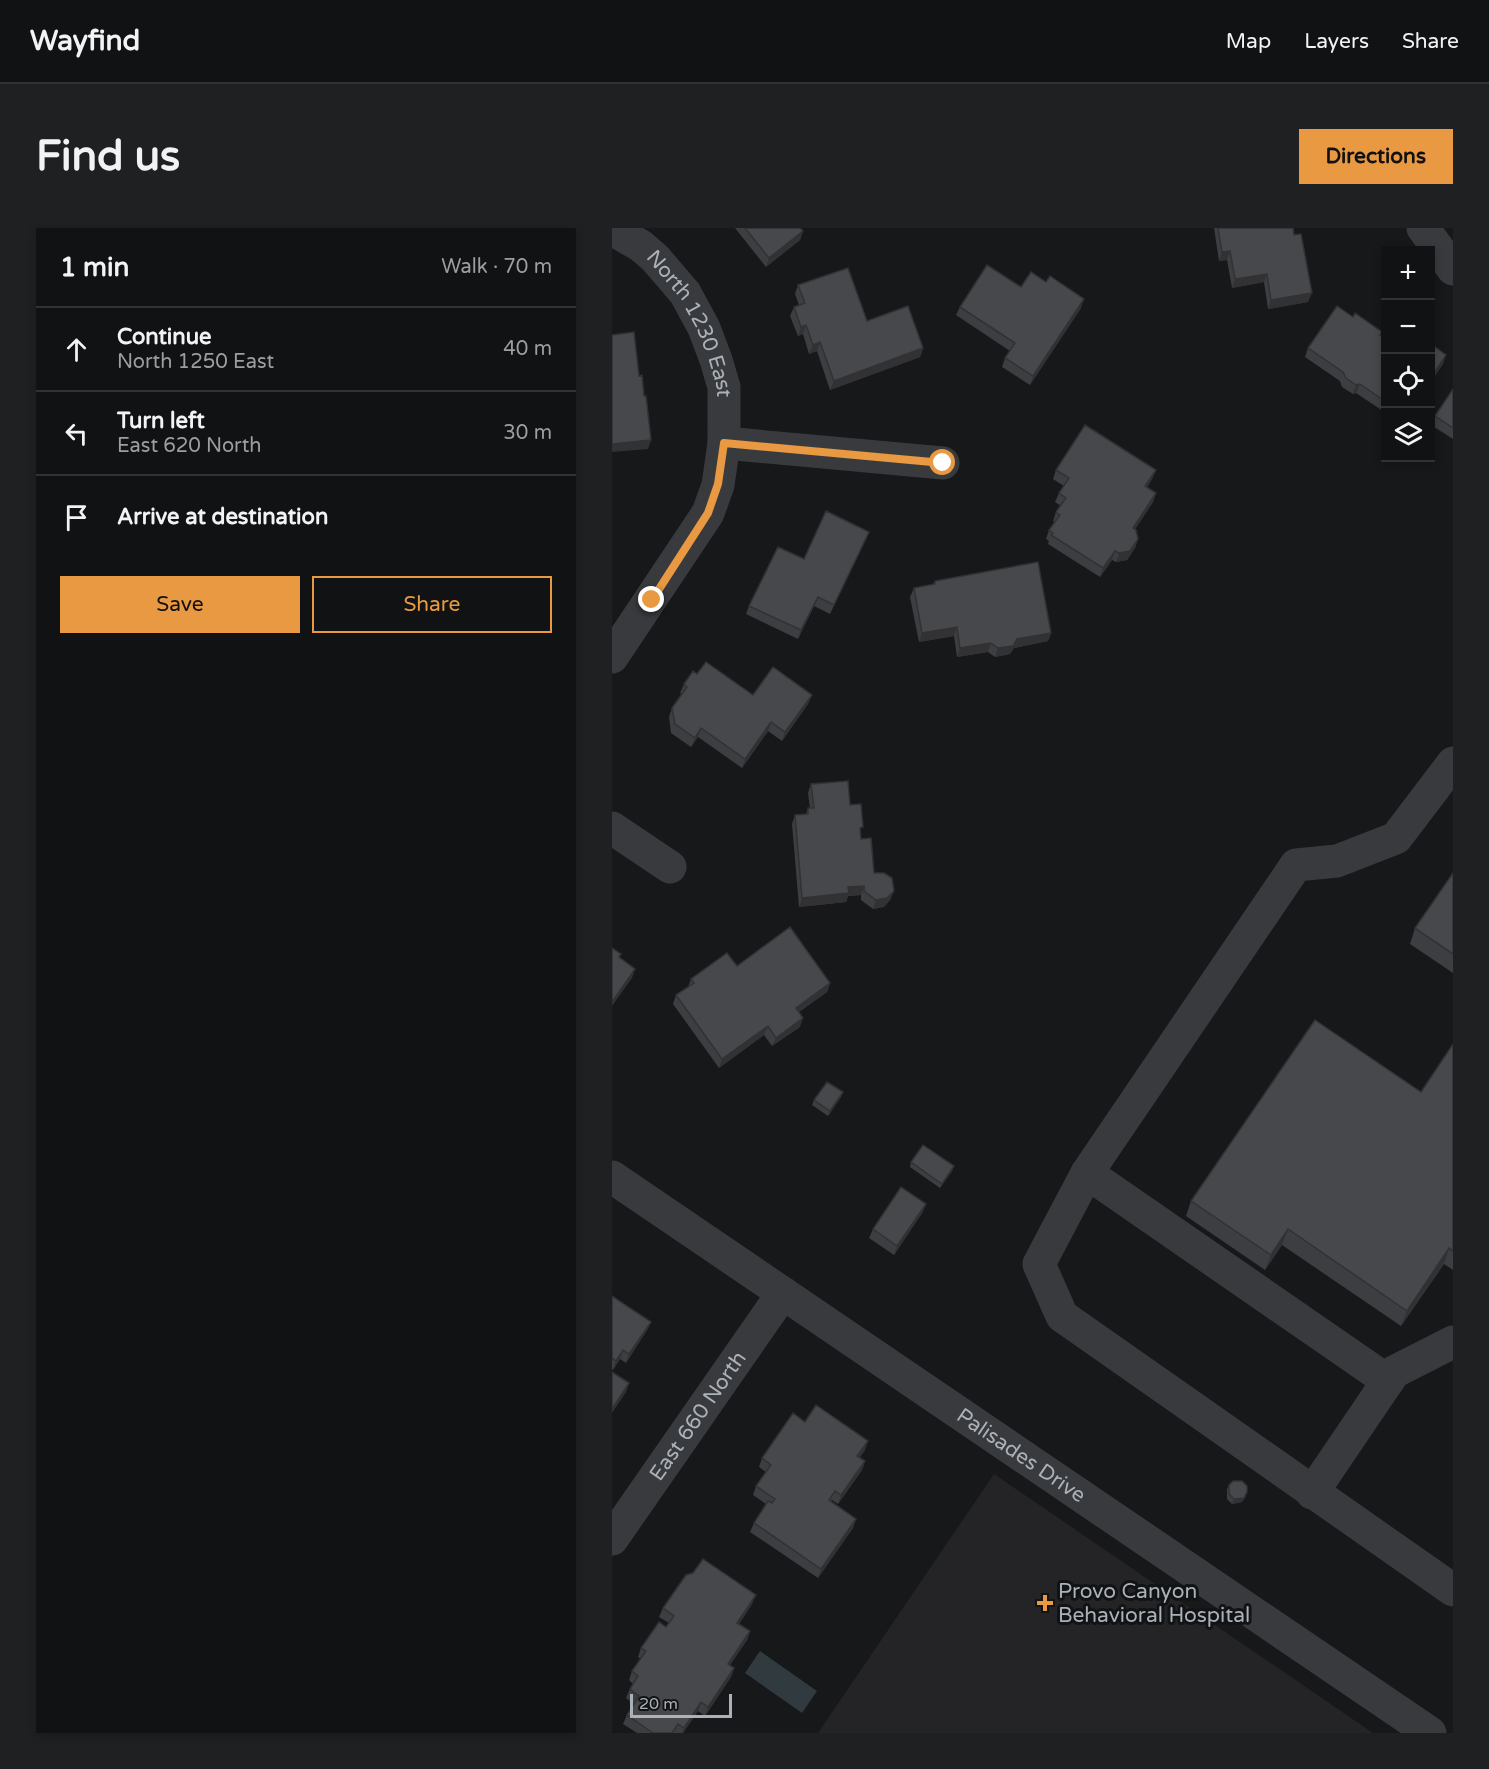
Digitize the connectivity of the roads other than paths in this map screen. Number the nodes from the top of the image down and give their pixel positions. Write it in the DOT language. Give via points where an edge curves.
graph roads {
  1 [pos="1423,228"];
  2 [pos="612,229"];
  3 [pos="1453,269"];
  4 [pos="724,443"];
  5 [pos="943,463"];
  6 [pos="612,657"];
  7 [pos="1453,763"];
  8 [pos="612,828"];
  9 [pos="670,867"];
  10 [pos="1087,1173"];
  11 [pos="612,1177"];
  12 [pos="783,1293"];
  13 [pos="1453,1342"];
  14 [pos="1388,1381"];
  15 [pos="1312,1493"];
  16 [pos="612,1539"];
  17 [pos="1453,1590"];
  18 [pos="1430,1733"];
  1 -- 3 [label="street"];
  2 -- 4 [label="street, North 1230 East" via="660,263 685,293 704,328 724,387"];
  4 -- 5 [label="street"];
  4 -- 6 [label="street, North 1230 East" via="718,484 708,513"];
  7 -- 10 [label="street" via="1396,838 1336,861 1296,865"];
  8 -- 9 [label="street"];
  10 -- 14 [label="street"];
  10 -- 15 [label="street" via="1039,1264 1062,1316"];
  11 -- 12 [label="street, Palisades Drive"];
  12 -- 16 [label="street, East 660 North"];
  12 -- 18 [label="street, Palisades Drive"];
  13 -- 14 [label="street" via="1394,1372"];
  14 -- 15 [label="street"];
  15 -- 17 [label="street"];
}
